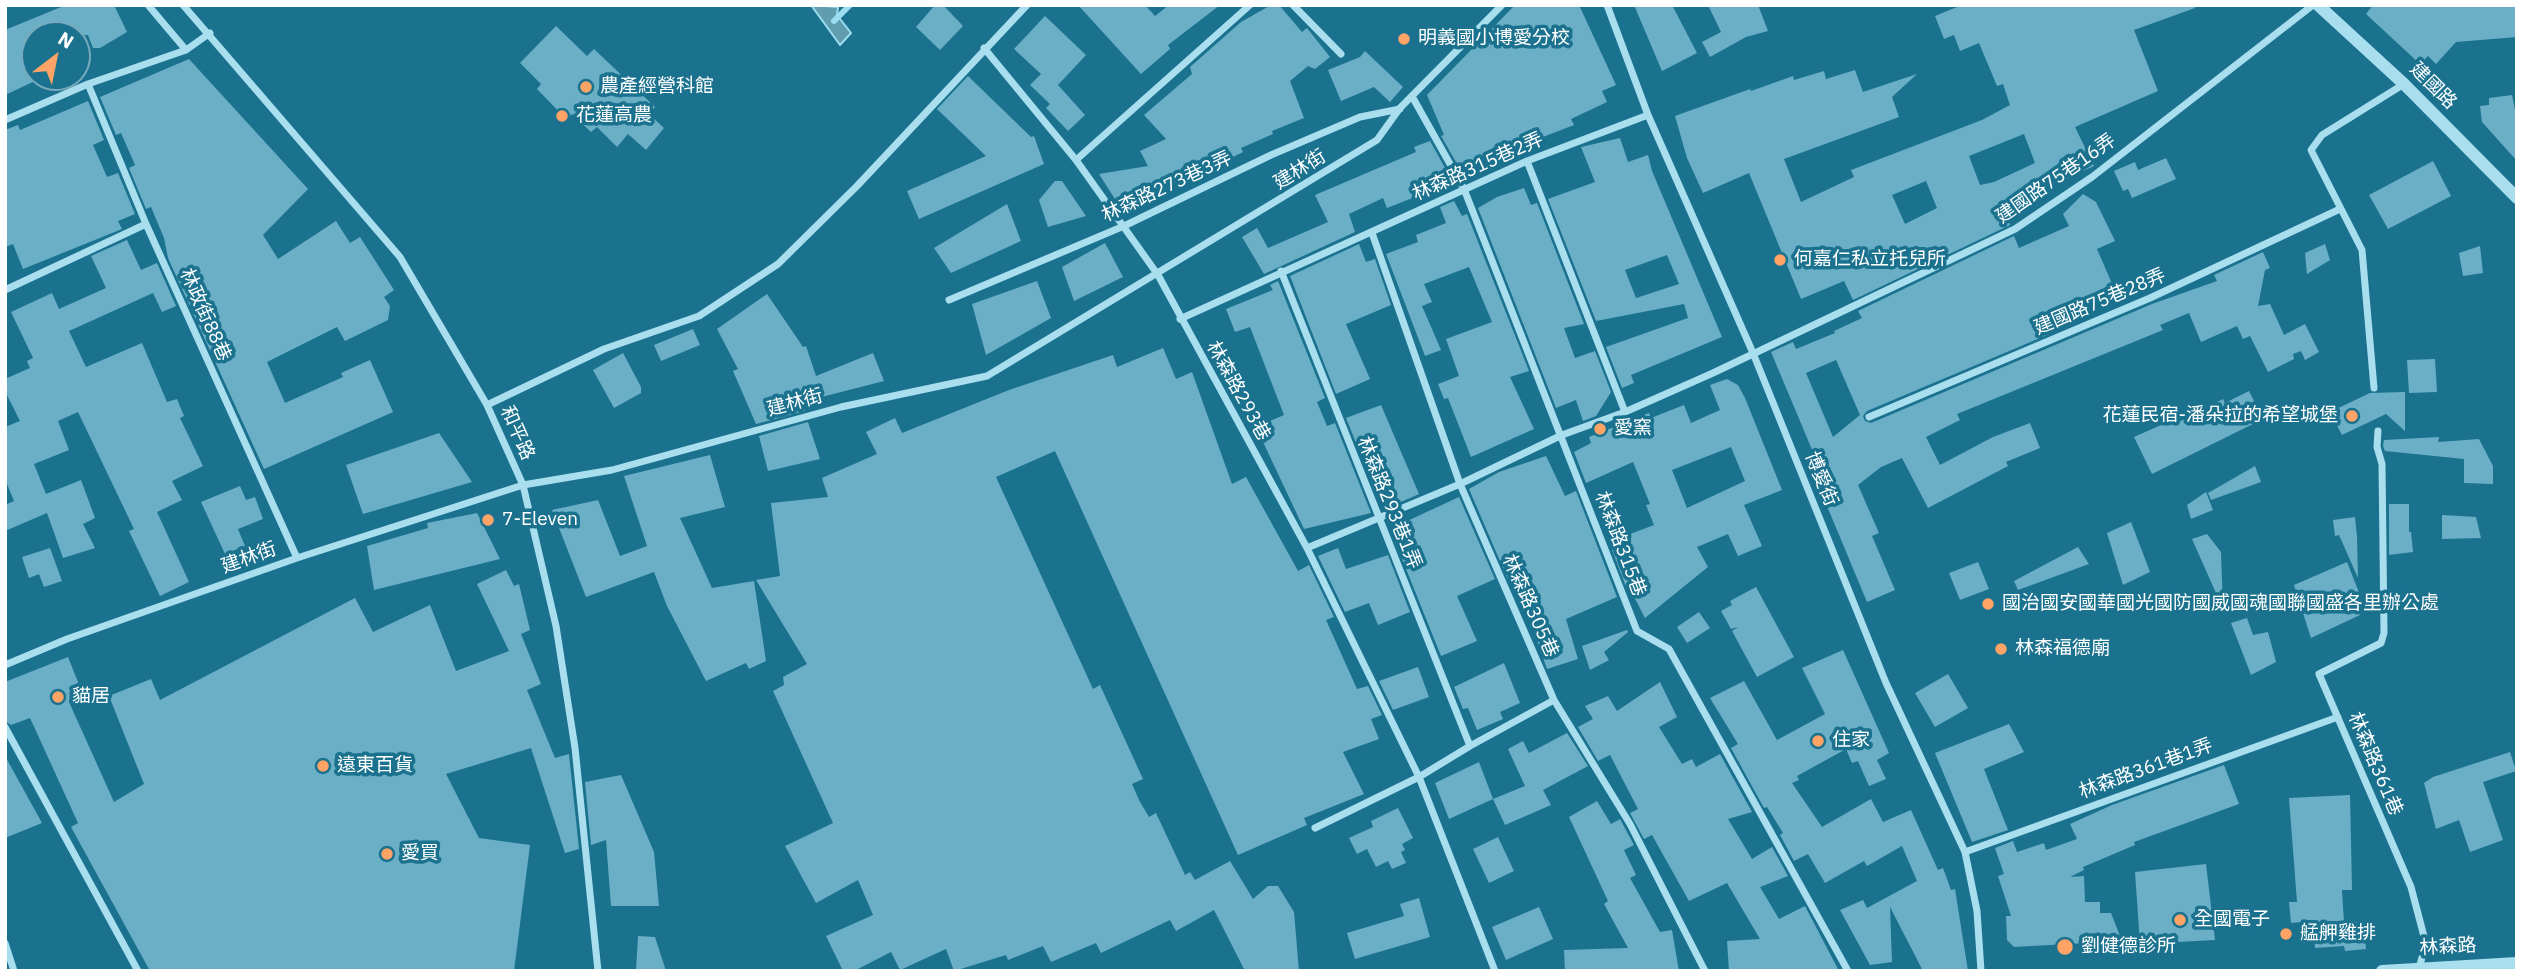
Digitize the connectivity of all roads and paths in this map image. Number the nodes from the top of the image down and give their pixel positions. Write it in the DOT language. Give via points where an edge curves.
graph roads {
  1 [pos="148,5"];
  2 [pos="183,5"];
  3 [pos="1027,5"];
  4 [pos="1250,5"];
  5 [pos="1293,5"];
  6 [pos="1502,5"];
  7 [pos="1607,5"];
  8 [pos="2313,5"];
  9 [pos="2318,5"];
  10 [pos="210,33"];
  11 [pos="984,48"];
  12 [pos="186,50"];
  13 [pos="1341,54"];
  14 [pos="91,83"];
  15 [pos="2404,84"];
  16 [pos="72,91"];
  17 [pos="91,91"];
  18 [pos="1413,98"];
  19 [pos="1400,108"];
  20 [pos="1648,115"];
  21 [pos="5,120"];
  22 [pos="1076,160"];
  23 [pos="1527,161"];
  24 [pos="1464,189"];
  25 [pos="2517,198"];
  26 [pos="2340,209"];
  27 [pos="146,224"];
  28 [pos="1124,226"];
  29 [pos="1372,233"];
  30 [pos="1281,271"];
  31 [pos="1158,275"];
  32 [pos="5,290"];
  33 [pos="949,300"];
  34 [pos="1180,319"];
  35 [pos="1753,353"];
  36 [pos="2374,387"];
  37 [pos="487,405"];
  38 [pos="1625,412"];
  39 [pos="1869,417"];
  40 [pos="2378,431"];
  41 [pos="1562,435"];
  42 [pos="1460,484"];
  43 [pos="523,485"];
  44 [pos="1378,519"];
  45 [pos="1307,548"];
  46 [pos="296,558"];
  47 [pos="5,665"];
  48 [pos="1554,700"];
  49 [pos="2338,717"];
  50 [pos="5,727"];
  51 [pos="1470,746"];
  52 [pos="1419,777"];
  53 [pos="1315,828"];
  54 [pos="1965,852"];
  55 [pos="5,943"];
  56 [pos="2517,963"];
  57 [pos="2418,968"];
  58 [pos="14,971"];
  59 [pos="138,971"];
  60 [pos="598,971"];
  61 [pos="1495,971"];
  62 [pos="1705,971"];
  63 [pos="1847,971"];
  64 [pos="1981,971"];
  65 [pos="2382,971"];
  1 -- 12 [label="street"];
  2 -- 10 [label="street, 和平路"];
  3 -- 11 [label="street"];
  4 -- 22 [label="street"];
  5 -- 13 [label="street"];
  6 -- 18 [label="street, 建林街"];
  7 -- 20 [label="street, 博愛街"];
  8 -- 35 [label="street, 建國路75巷16弄" via="2092,177 2015,229"];
  9 -- 15 [label="street, 建國路"];
  10 -- 12 [label="street"];
  10 -- 37 [label="street, 和平路" via="400,257"];
  11 -- 22 [label="street, 林森路293巷"];
  11 -- 37 [label="street" via="858,186 778,264 699,317 604,349"];
  12 -- 14 [label="street"];
  15 -- 25 [label="street, 建國路"];
  15 -- 26 [label="street" via="2322,135 2311,150"];
  16 -- 21 [label="street"];
  17 -- 27 [label="street, 林政街88巷"];
  18 -- 19 [label="street, 建林街"];
  18 -- 24 [label="street, 林森路315巷"];
  19 -- 28 [label="street, 林森路273巷3弄" via="1360,117 1284,149"];
  19 -- 31 [label="street, 建林街" via="1377,140"];
  20 -- 23 [label="street, 林森路315巷2弄"];
  20 -- 35 [label="street, 博愛街"];
  22 -- 28 [label="street, 林森路293巷"];
  23 -- 24 [label="street, 林森路315巷2弄"];
  23 -- 38 [label="street"];
  24 -- 29 [label="street, 林森路315巷2弄"];
  24 -- 41 [label="street, 林森路315巷"];
  26 -- 36 [label="street" via="2362,250"];
  26 -- 39 [label="street, 建國路75巷28弄" via="2150,298"];
  27 -- 32 [label="street"];
  27 -- 46 [label="street, 林政街88巷"];
  28 -- 31 [label="street, 林森路293巷"];
  28 -- 33 [label="street, 林森路273巷3弄"];
  29 -- 30 [label="street, 林森路315巷2弄"];
  29 -- 42 [label="street, 林森路305巷"];
  30 -- 34 [label="street, 林森路315巷2弄"];
  30 -- 44 [label="street, 林森路293巷1弄"];
  31 -- 34 [label="street, 林森路293巷"];
  31 -- 43 [label="street, 建林街" via="987,376 841,407 611,470"];
  34 -- 45 [label="street, 林森路293巷"];
  35 -- 38 [label="street, 建國路75巷16弄"];
  35 -- 54 [label="street, 博愛街" via="1886,683"];
  37 -- 43 [label="street, 和平路"];
  38 -- 41 [label="street, 建國路75巷16弄"];
  40 -- 49 [label="street, 林森路361巷" via="2386,605 2381,643 2319,674"];
  41 -- 42 [label="street, 建國路75巷16弄"];
  41 -- 63 [label="street, 林森路315巷" via="1637,631 1669,649"];
  42 -- 44 [label="street, 建國路75巷16弄"];
  42 -- 48 [label="street, 林森路305巷"];
  43 -- 46 [label="street, 建林街"];
  43 -- 60 [label="street, 和平路" via="565,680"];
  44 -- 45 [label="street, 建國路75巷16弄"];
  44 -- 51 [label="street, 林森路293巷1弄"];
  45 -- 52 [label="street, 林森路293巷"];
  46 -- 47 [label="street, 建林街"];
  48 -- 51 [label="street"];
  48 -- 62 [label="street, 林森路305巷" via="1630,824"];
  49 -- 54 [label="street, 林森路361巷1弄"];
  49 -- 57 [label="street, 林森路361巷" via="2411,887 2426,944"];
  50 -- 59 [label="street"];
  51 -- 52 [label="street"];
  52 -- 53 [label="street"];
  52 -- 61 [label="street, 林森路293巷"];
  54 -- 64 [label="street, 博愛街"];
  55 -- 58 [label="street"];
  56 -- 57 [label="street, 林森路"];
  57 -- 65 [label="street, 林森路"];
}
